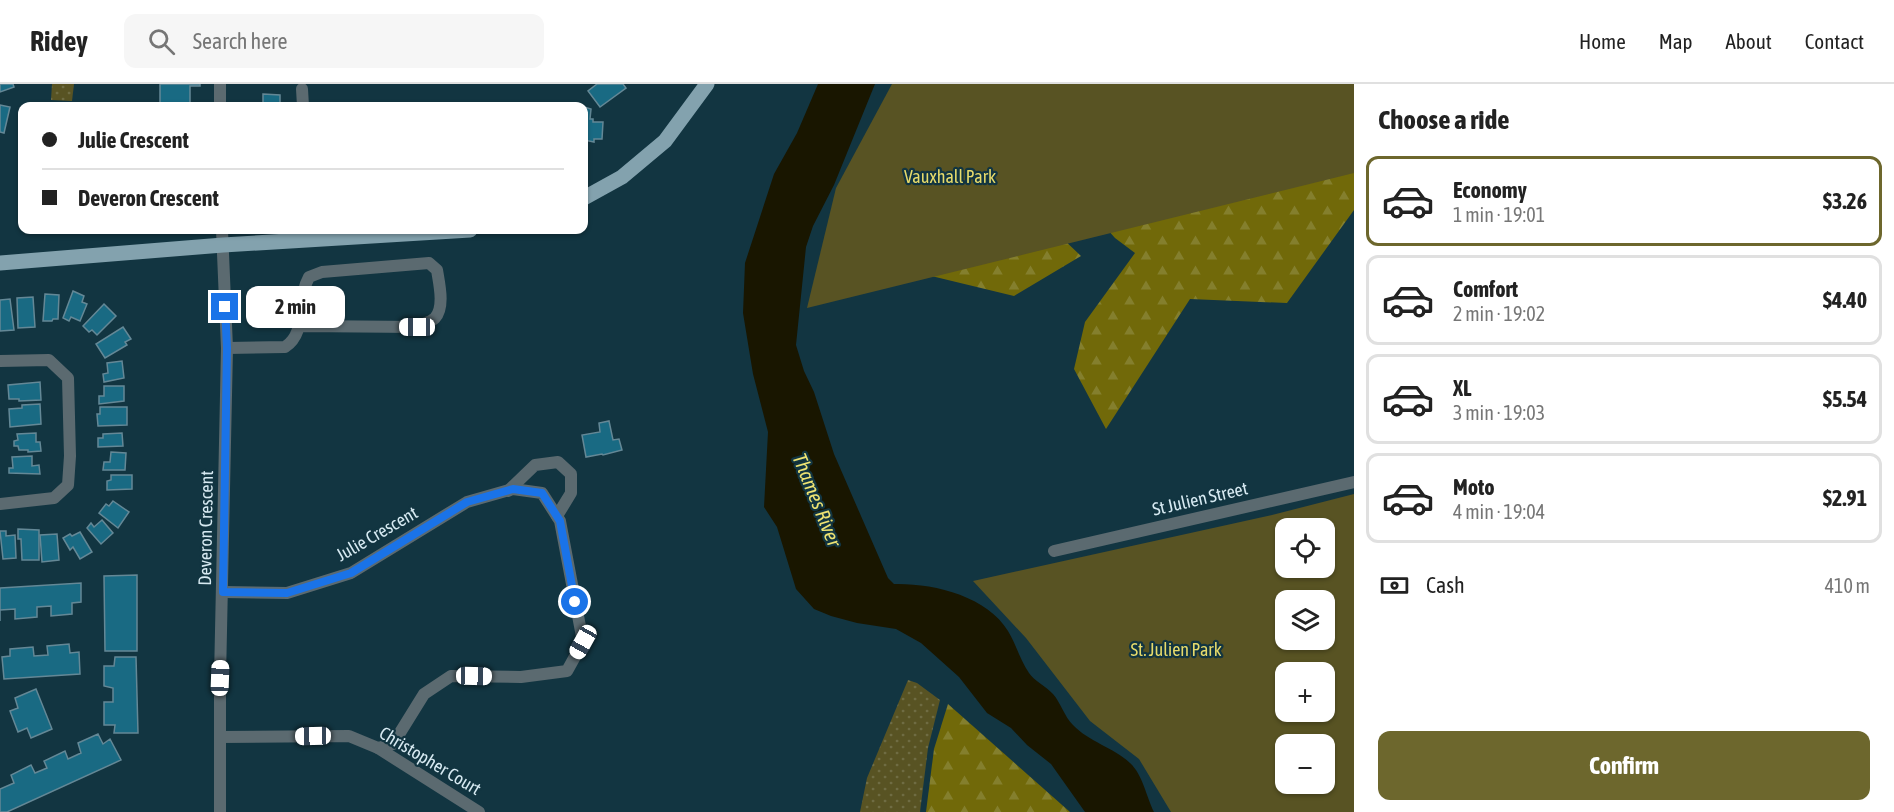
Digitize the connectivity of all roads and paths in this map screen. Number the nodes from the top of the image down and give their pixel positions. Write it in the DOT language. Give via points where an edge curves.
graph roads {
  1 [pos="220,84"];
  2 [pos="707,84"];
  3 [pos="302,89"];
  4 [pos="220,102"];
  5 [pos="303,102"];
  6 [pos="588,196"];
  7 [pos="222,234"];
  8 [pos="362,234"];
  9 [pos="223,245"];
  10 [pos="0,263"];
  11 [pos="300,326"];
  12 [pos="227,348"];
  13 [pos="0,361"];
  14 [pos="1354,482"];
  15 [pos="508,491"];
  16 [pos="0,504"];
  17 [pos="557,516"];
  18 [pos="1054,551"];
  19 [pos="223,592"];
  20 [pos="220,737"];
  21 [pos="378,748"];
  22 [pos="220,812"];
  23 [pos="479,812"];
  1 -- 4 [label="street"];
  2 -- 6 [label="main road" via="665,141 622,177"];
  3 -- 5 [label="street"];
  7 -- 9 [label="street, Deveron Crescent"];
  8 -- 9 [label="main road"];
  9 -- 10 [label="main road"];
  9 -- 12 [label="street, Deveron Crescent"];
  11 -- 11 [label="street" via="301,300 309,277 322,272 429,263 437,270 439,310 434,318 417,327"];
  11 -- 12 [label="street" via="293,342 285,347"];
  12 -- 19 [label="street, Deveron Crescent"];
  13 -- 16 [label="street" via="49,360 68,378 70,456 68,486 54,498"];
  14 -- 18 [label="street, St Julien Street"];
  15 -- 17 [label="street, Julie Crescent" via="542,493"];
  15 -- 17 [label="street, Julie Crescent" via="535,465 558,462 571,474 571,493"];
  15 -- 19 [label="street, Julie Crescent" via="467,502 351,573 287,593"];
  17 -- 21 [label="street, Julie Crescent" via="583,642 567,671 521,677 451,676 424,694 393,744"];
  19 -- 20 [label="street, Deveron Crescent"];
  20 -- 21 [label="street, Christopher Court" via="349,736"];
  20 -- 22 [label="street, Deveron Crescent"];
  21 -- 23 [label="street, Christopher Court"];
}
